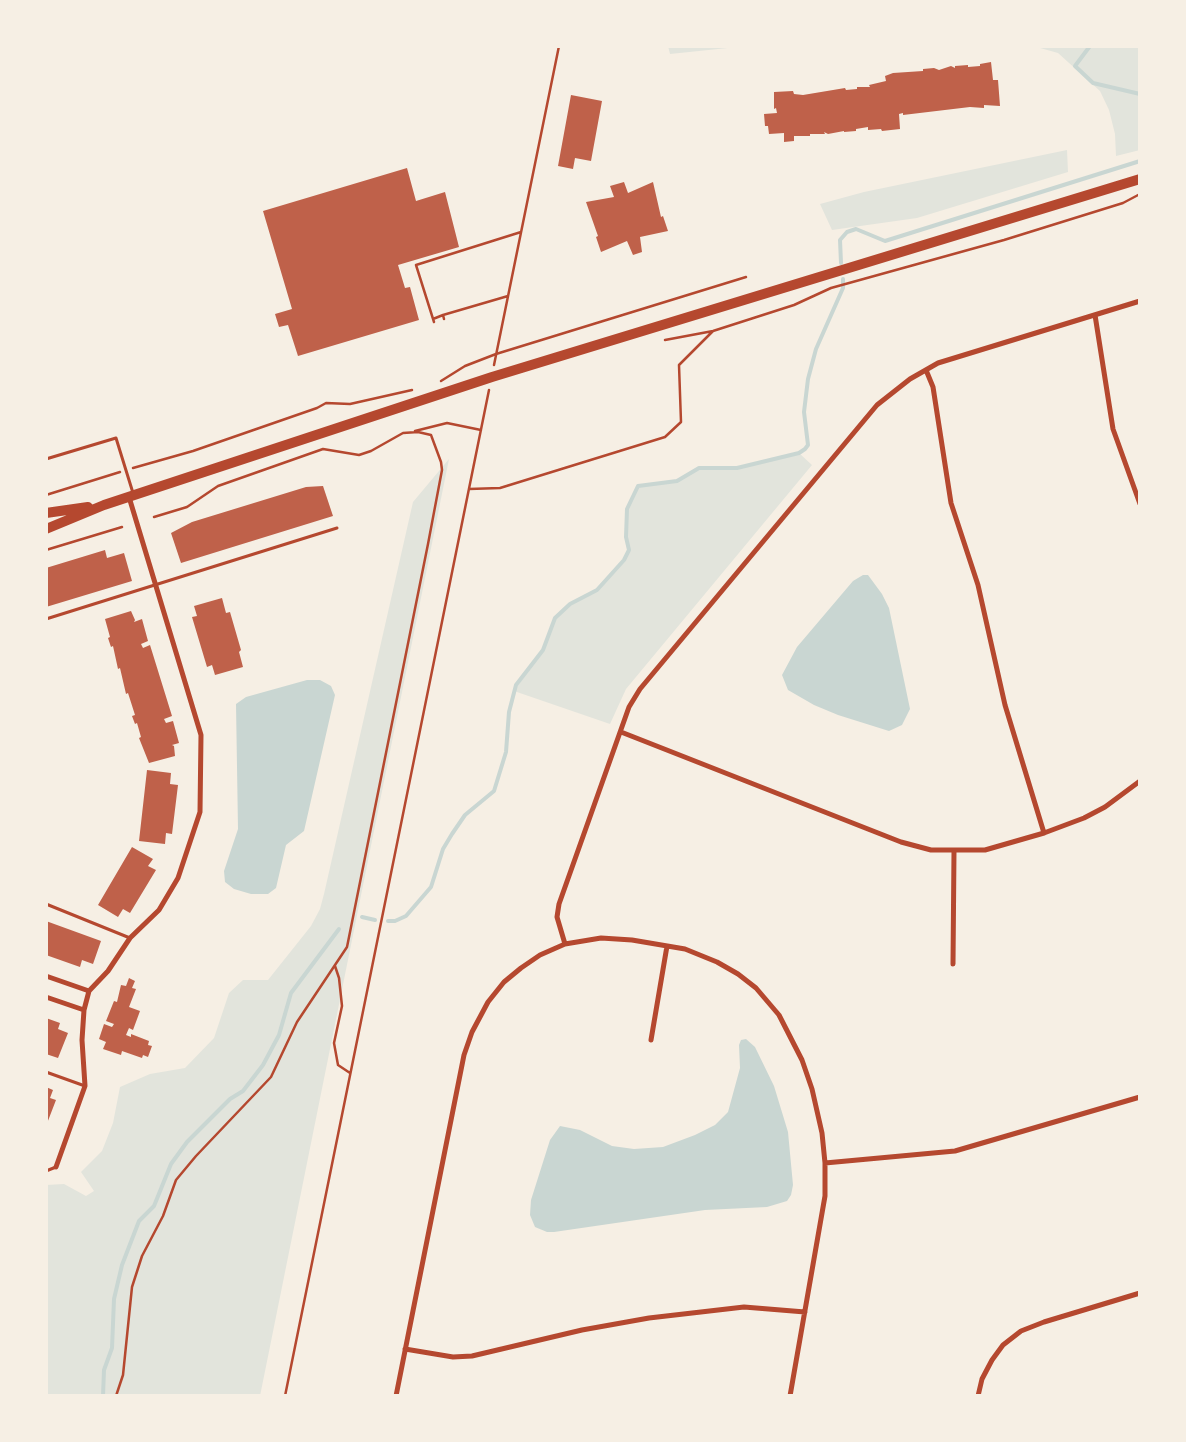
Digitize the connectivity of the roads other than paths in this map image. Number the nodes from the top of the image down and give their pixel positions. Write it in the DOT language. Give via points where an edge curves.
graph roads {
  1 [pos="1140,179"];
  2 [pos="1140,301"];
  3 [pos="1095,315"];
  4 [pos="926,370"];
  5 [pos="46,459"];
  6 [pos="131,497"];
  7 [pos="1140,504"];
  8 [pos="104,505"];
  9 [pos="46,513"];
  10 [pos="337,528"];
  11 [pos="46,529"];
  12 [pos="155,587"];
  13 [pos="46,619"];
  14 [pos="622,732"];
  15 [pos="1140,781"];
  16 [pos="1044,833"];
  17 [pos="954,851"];
  18 [pos="46,904"];
  19 [pos="130,938"];
  20 [pos="565,944"];
  21 [pos="667,946"];
  22 [pos="953,964"];
  23 [pos="46,976"];
  24 [pos="89,991"];
  25 [pos="46,997"];
  26 [pos="84,1010"];
  27 [pos="651,1040"];
  28 [pos="46,1072"];
  29 [pos="85,1086"];
  30 [pos="1140,1097"];
  31 [pos="825,1163"];
  32 [pos="56,1167"];
  33 [pos="46,1170"];
  34 [pos="1140,1293"];
  35 [pos="805,1312"];
  36 [pos="405,1349"];
  37 [pos="396,1396"];
  38 [pos="790,1396"];
  39 [pos="978,1396"];
  1 -- 6 [label="main road" via="492,377"];
  2 -- 3 [label="street"];
  3 -- 4 [label="street"];
  3 -- 7 [label="street" via="1113,430"];
  4 -- 14 [label="street" via="877,405 640,689 629,708"];
  4 -- 16 [label="street" via="933,387 951,503 978,584 1005,705"];
  5 -- 6 [label="lane" via="116,438"];
  6 -- 8 [label="main road"];
  6 -- 12 [label="street"];
  8 -- 9 [label="main road"];
  8 -- 11 [label="main road"];
  10 -- 12 [label="lane"];
  12 -- 13 [label="lane"];
  12 -- 19 [label="street" via="201,736 200,812 178,878 159,910"];
  14 -- 17 [label="street" via="900,842 932,850"];
  14 -- 20 [label="street" via="559,904 556,917"];
  15 -- 16 [label="street" via="1105,807"];
  16 -- 17 [label="street" via="996,848"];
  17 -- 22 [label="street"];
  18 -- 19 [label="lane"];
  19 -- 24 [label="street" via="108,971"];
  20 -- 21 [label="street" via="601,938"];
  20 -- 36 [label="street" via="540,955 508,978 488,1002 472,1032 464,1055"];
  21 -- 27 [label="street"];
  21 -- 31 [label="street" via="696,952 738,974 756,988 779,1014 808,1075 822,1133"];
  23 -- 24 [label="street"];
  24 -- 26 [label="street"];
  25 -- 26 [label="street"];
  26 -- 29 [label="street"];
  28 -- 29 [label="lane"];
  29 -- 32 [label="street"];
  30 -- 31 [label="street" via="955,1151"];
  31 -- 35 [label="street" via="823,1211"];
  32 -- 33 [label="lane"];
  34 -- 39 [label="street" via="1021,1331 996,1353 984,1372"];
  35 -- 36 [label="street" via="744,1307 630,1320 472,1356 453,1357"];
  35 -- 38 [label="street"];
  36 -- 37 [label="street"];
}
